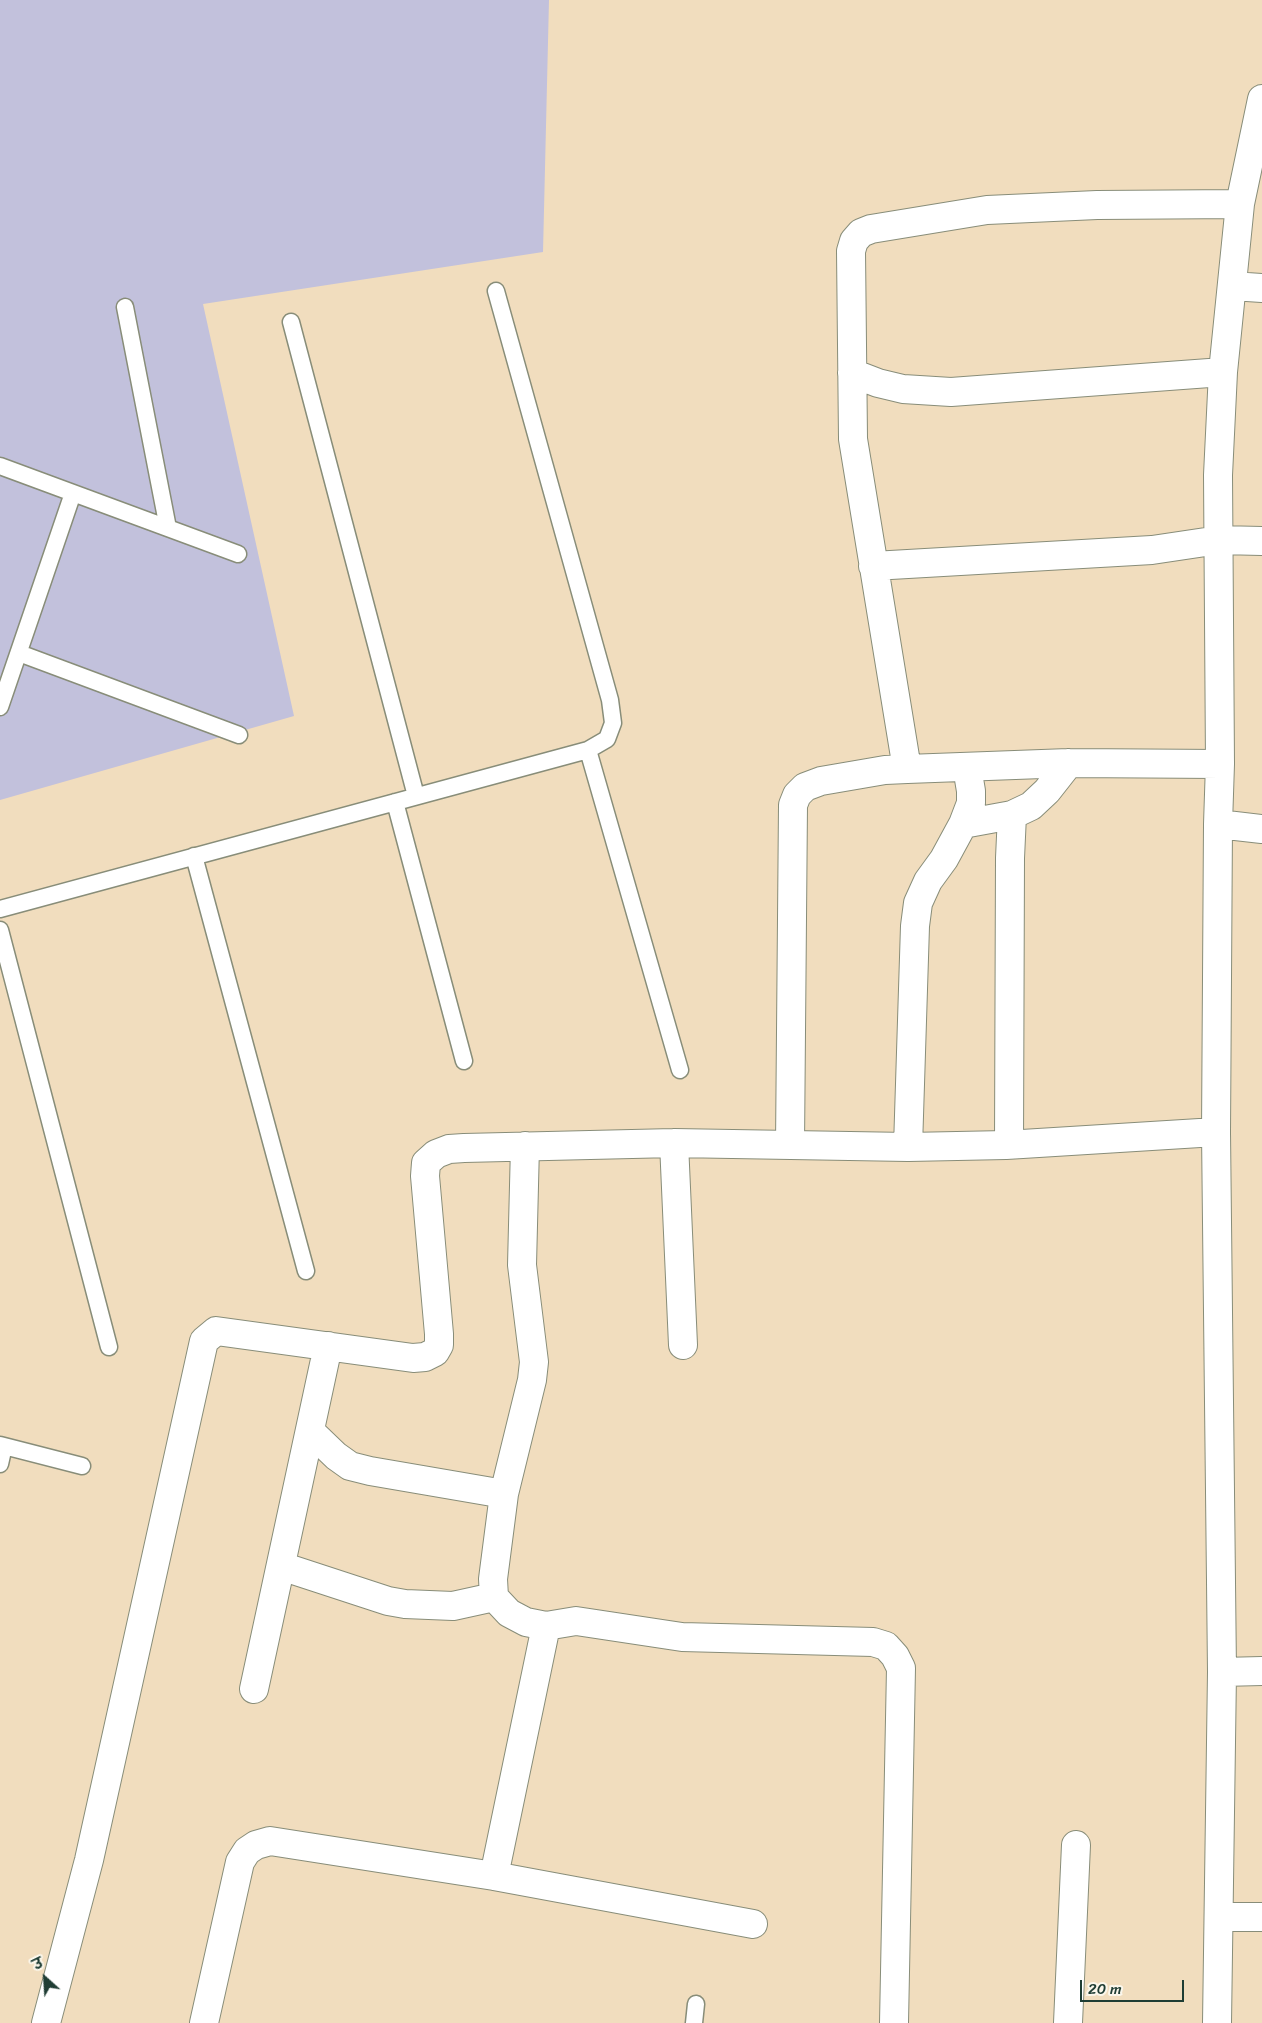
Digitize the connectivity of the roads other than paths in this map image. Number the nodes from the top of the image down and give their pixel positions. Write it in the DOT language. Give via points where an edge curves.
graph roads {
  1 [pos="1262,99"];
  2 [pos="1240,204"];
  3 [pos="1232,286"];
  4 [pos="1262,288"];
  5 [pos="496,291"];
  6 [pos="125,307"];
  7 [pos="291,322"];
  8 [pos="1223,372"];
  9 [pos="852,373"];
  10 [pos="0,466"];
  11 [pos="73,493"];
  12 [pos="168,528"];
  13 [pos="1219,540"];
  14 [pos="1262,541"];
  15 [pos="238,554"];
  16 [pos="873,566"];
  17 [pos="19,653"];
  18 [pos="0,707"];
  19 [pos="239,735"];
  20 [pos="588,750"];
  21 [pos="1069,763"];
  22 [pos="1220,764"];
  23 [pos="967,767"];
  24 [pos="907,769"];
  25 [pos="416,796"];
  26 [pos="395,802"];
  27 [pos="1012,815"];
  28 [pos="963,824"];
  29 [pos="1218,824"];
  30 [pos="1262,829"];
  31 [pos="194,856"];
  32 [pos="0,909"];
  33 [pos="0,930"];
  34 [pos="464,1061"];
  35 [pos="680,1070"];
  36 [pos="1216,1132"];
  37 [pos="674,1143"];
  38 [pos="1009,1144"];
  39 [pos="790,1145"];
  40 [pos="524,1146"];
  41 [pos="908,1147"];
  42 [pos="306,1271"];
  43 [pos="684,1345"];
  44 [pos="328,1346"];
  45 [pos="109,1347"];
  46 [pos="310,1431"];
  47 [pos="2,1446"];
  48 [pos="0,1464"];
  49 [pos="82,1466"];
  50 [pos="504,1494"];
  51 [pos="281,1566"];
  52 [pos="494,1597"];
  53 [pos="546,1626"];
  54 [pos="1262,1671"];
  55 [pos="1222,1672"];
  56 [pos="254,1689"];
  57 [pos="1076,1845"];
  58 [pos="494,1876"];
  59 [pos="1219,1917"];
  60 [pos="1262,1917"];
  61 [pos="753,1924"];
  62 [pos="696,2004"];
  63 [pos="46,2023"];
  64 [pos="204,2023"];
  65 [pos="694,2023"];
  66 [pos="894,2023"];
  67 [pos="1068,2023"];
  68 [pos="1217,2023"];
  1 -- 2 [label="street"];
  2 -- 3 [label="street"];
  2 -- 9 [label="street" via="987,210 870,230 854,241 851,251"];
  3 -- 4 [label="street"];
  3 -- 8 [label="street"];
  5 -- 20 [label="lane" via="610,700 613,723 608,738"];
  6 -- 12 [label="lane"];
  7 -- 25 [label="lane"];
  8 -- 9 [label="street" via="951,392 902,388"];
  8 -- 13 [label="street" via="1218,475"];
  9 -- 16 [label="street" via="853,439"];
  10 -- 11 [label="lane"];
  11 -- 12 [label="lane"];
  11 -- 17 [label="lane"];
  12 -- 15 [label="lane"];
  13 -- 14 [label="street"];
  13 -- 16 [label="street" via="1152,550"];
  13 -- 22 [label="street"];
  16 -- 24 [label="street"];
  17 -- 18 [label="lane"];
  17 -- 19 [label="lane"];
  20 -- 25 [label="lane"];
  20 -- 35 [label="lane"];
  21 -- 22 [label="street"];
  21 -- 23 [label="street"];
  21 -- 27 [label="street" via="1031,806"];
  22 -- 29 [label="street"];
  23 -- 24 [label="street"];
  23 -- 28 [label="street" via="971,803"];
  24 -- 39 [label="street" via="821,781 805,787 792,805"];
  25 -- 26 [label="lane"];
  26 -- 31 [label="lane"];
  26 -- 34 [label="lane"];
  27 -- 28 [label="street"];
  27 -- 38 [label="street"];
  28 -- 41 [label="street" via="918,903"];
  29 -- 30 [label="street"];
  29 -- 36 [label="street"];
  31 -- 32 [label="lane"];
  31 -- 42 [label="lane"];
  33 -- 45 [label="lane"];
  36 -- 38 [label="street"];
  36 -- 55 [label="street"];
  37 -- 39 [label="street"];
  37 -- 40 [label="street"];
  37 -- 43 [label="street"];
  38 -- 41 [label="street"];
  39 -- 41 [label="street"];
  40 -- 44 [label="street" via="448,1149 426,1163 439,1334 435,1352 413,1358"];
  40 -- 50 [label="street" via="522,1265 534,1362"];
  44 -- 46 [label="street"];
  44 -- 63 [label="street" via="216,1331 204,1341 89,1860"];
  46 -- 50 [label="street" via="350,1466"];
  46 -- 51 [label="street"];
  47 -- 48 [label="lane"];
  47 -- 49 [label="lane"];
  50 -- 52 [label="street" via="493,1579"];
  51 -- 52 [label="street" via="405,1604 453,1606"];
  51 -- 56 [label="street"];
  52 -- 53 [label="street" via="509,1613 526,1622"];
  53 -- 58 [label="street"];
  53 -- 66 [label="street" via="576,1621 682,1637 873,1642 886,1646 896,1656 901,1668"];
  54 -- 55 [label="street"];
  55 -- 59 [label="street"];
  57 -- 67 [label="street"];
  58 -- 61 [label="street"];
  58 -- 64 [label="street" via="270,1842 256,1845 240,1862"];
  59 -- 60 [label="street"];
  59 -- 68 [label="street"];
  62 -- 65 [label="lane"];
}
